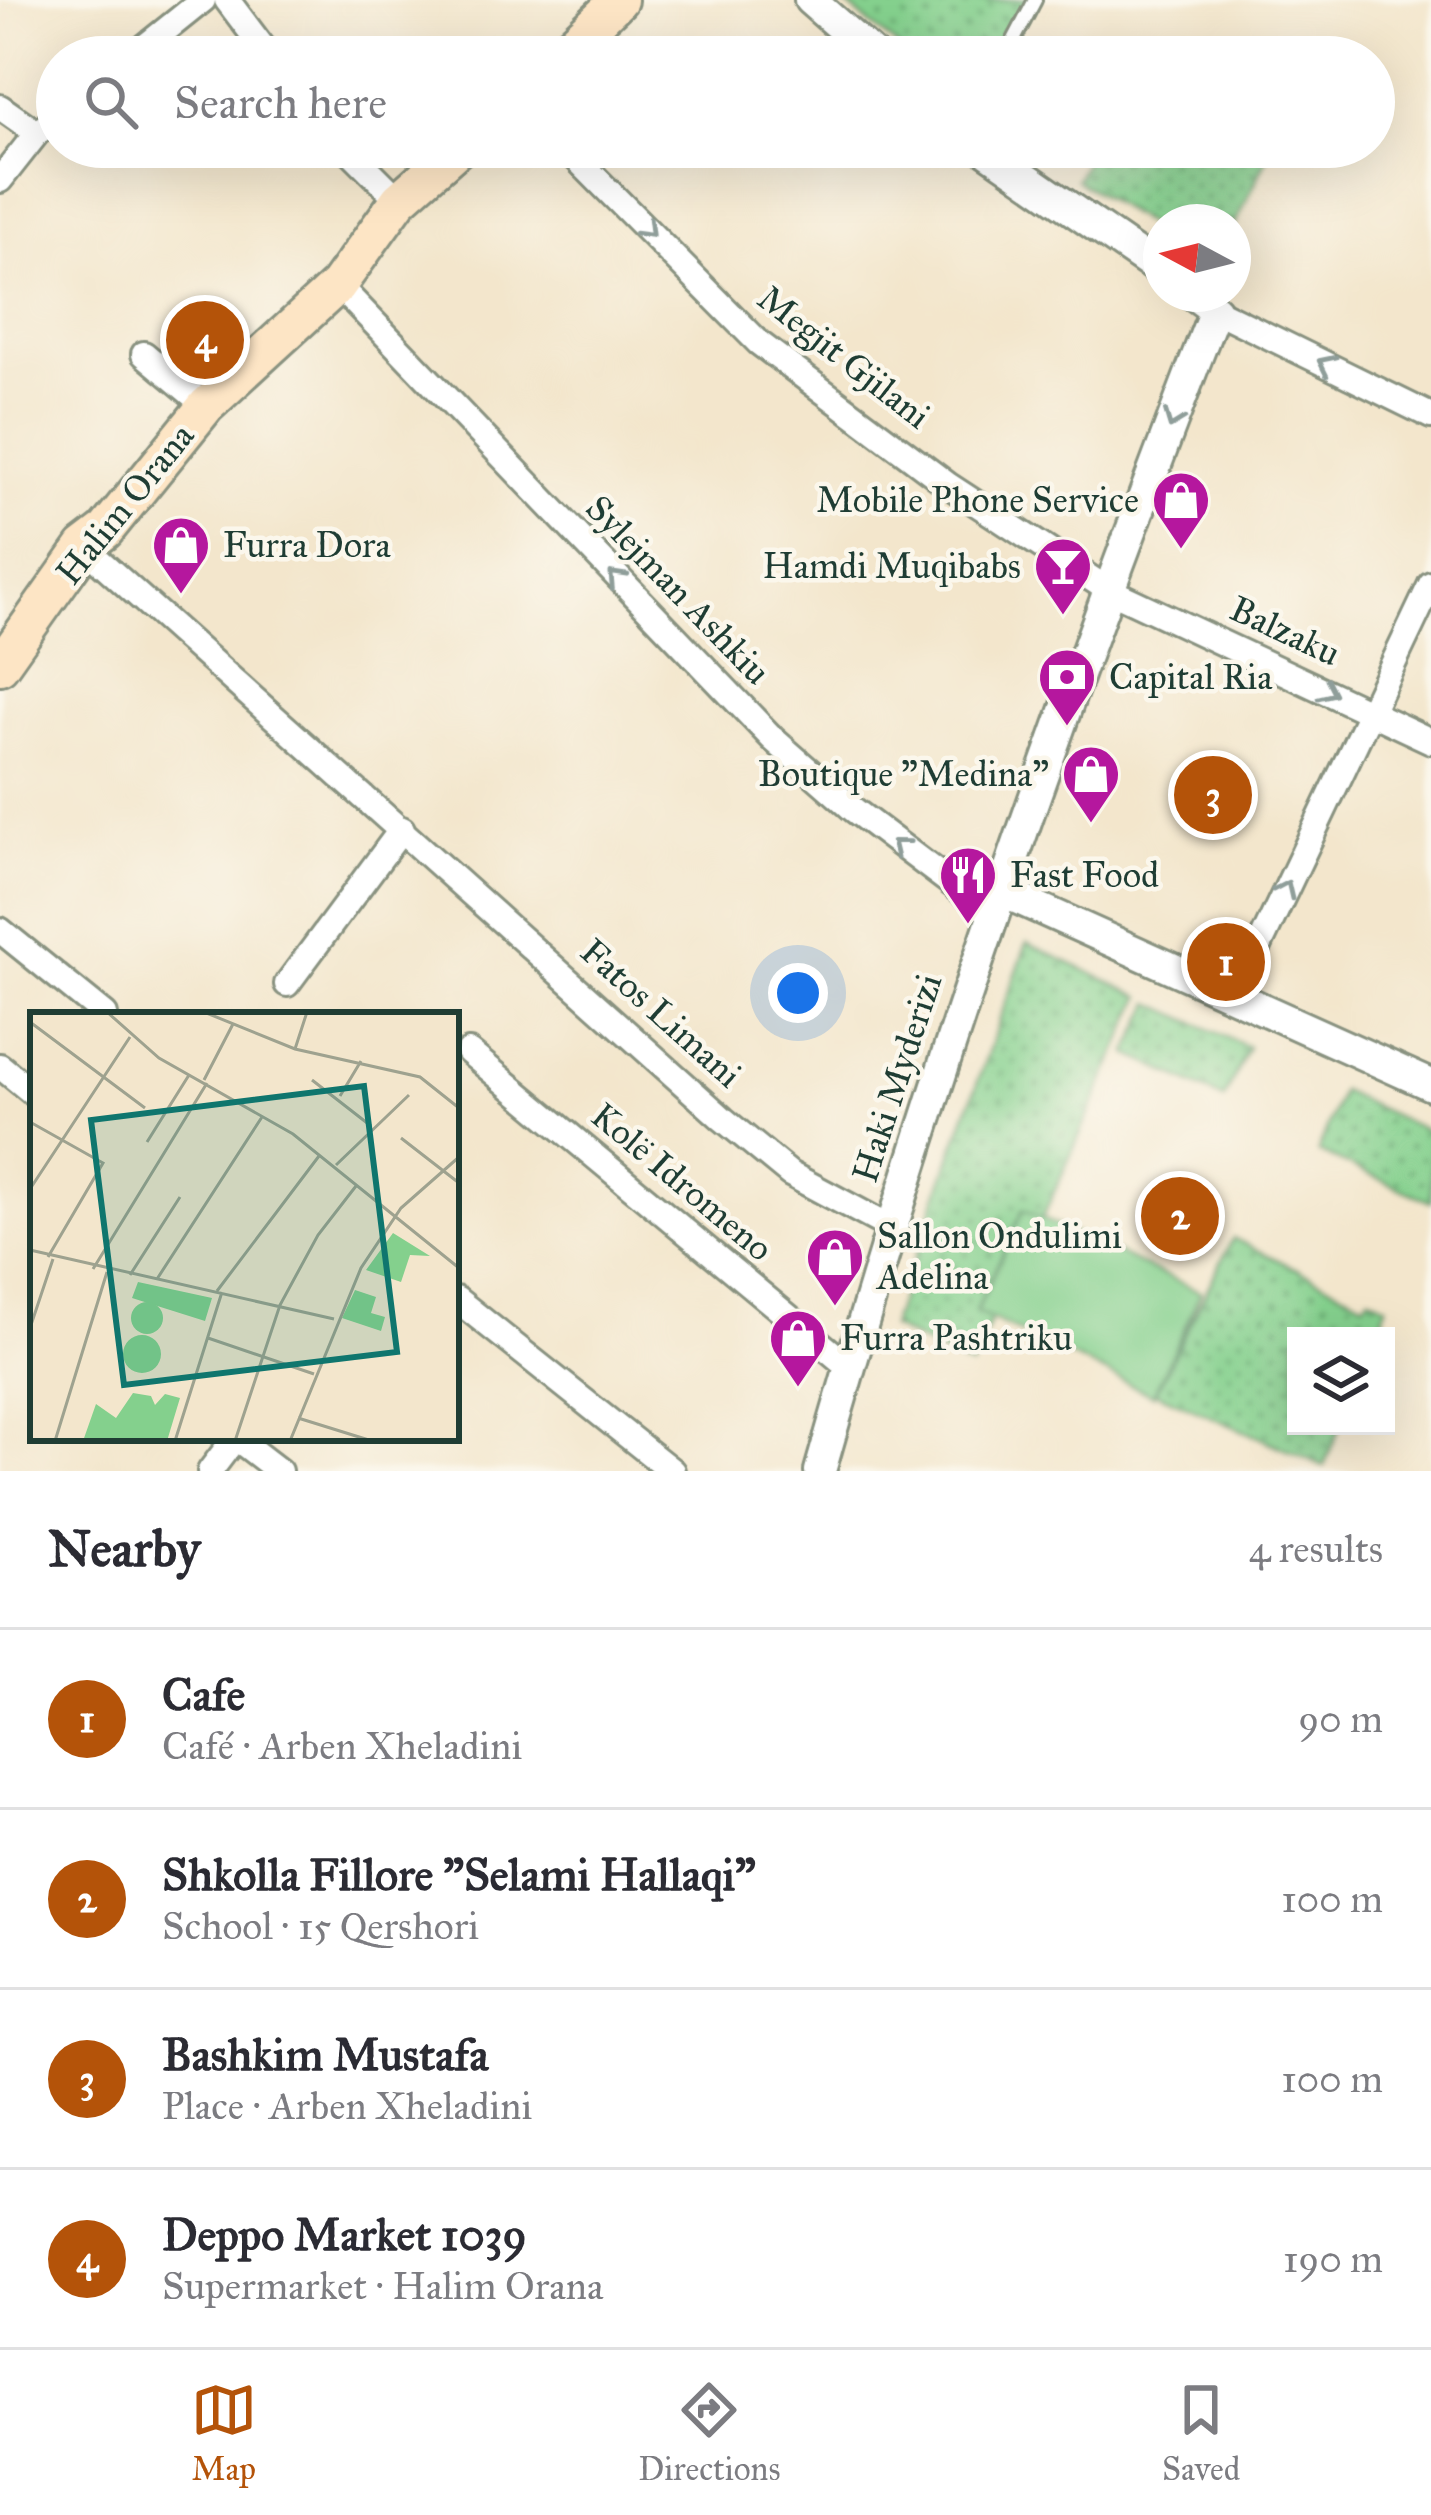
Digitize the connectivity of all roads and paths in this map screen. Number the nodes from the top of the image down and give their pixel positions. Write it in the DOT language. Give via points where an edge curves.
graph roads {
  1 [pos="203,0"];
  2 [pos="227,0"];
  3 [pos="619,0"];
  4 [pos="810,0"];
  5 [pos="1035,0"];
  6 [pos="158,36"];
  7 [pos="254,36"];
  8 [pos="581,36"];
  9 [pos="851,36"];
  10 [pos="1016,36"];
  11 [pos="0,106"];
  12 [pos="36,120"];
  13 [pos="36,137"];
  14 [pos="367,168"];
  15 [pos="435,168"];
  16 [pos="586,168"];
  17 [pos="1012,168"];
  18 [pos="0,180"];
  19 [pos="399,200"];
  20 [pos="1143,259"];
  21 [pos="338,285"];
  22 [pos="1201,312"];
  23 [pos="1224,312"];
  24 [pos="144,355"];
  25 [pos="206,406"];
  26 [pos="1431,416"];
  27 [pos="84,548"];
  28 [pos="1431,584"];
  29 [pos="1107,589"];
  30 [pos="1,662"];
  31 [pos="1368,710"];
  32 [pos="1431,741"];
  33 [pos="402,829"];
  34 [pos="997,903"];
  35 [pos="0,930"];
  36 [pos="287,984"];
  37 [pos="1236,995"];
  38 [pos="101,1012"];
  39 [pos="469,1052"];
  40 [pos="0,1066"];
  41 [pos="1431,1084"];
  42 [pos="30,1091"];
  43 [pos="889,1227"];
  44 [pos="459,1301"];
  45 [pos="849,1367"];
  46 [pos="234,1441"];
  47 [pos="240,1441"];
  48 [pos="210,1471"];
  49 [pos="279,1471"];
  50 [pos="672,1471"];
  51 [pos="820,1471"];
  1 -- 6 [label="street"];
  2 -- 7 [label="street"];
  3 -- 8 [label="main road"];
  4 -- 9 [label="street"];
  5 -- 10 [label="lane"];
  11 -- 12 [label="street"];
  13 -- 18 [label="street"];
  14 -- 19 [label="street"];
  15 -- 19 [label="main road, Halim Orana"];
  16 -- 29 [label="street, Megjit Gjilani, one-way" via="759,343 948,485"];
  17 -- 20 [label="street"];
  19 -- 21 [label="main road, Halim Orana"];
  21 -- 25 [label="main road, Halim Orana"];
  34 -- 21 [label="street, Sylejman Ashkiu, one-way" via="953,889 772,739"];
  22 -- 29 [label="street, Haki Myderizi, one-way"];
  26 -- 23 [label="street, one-way"];
  24 -- 25 [label="street, Halim Orana"];
  25 -- 27 [label="main road, Halim Orana"];
  27 -- 30 [label="main road, Halim Orana"];
  27 -- 33 [label="street, Fatos Limani"];
  28 -- 31 [label="street"];
  29 -- 31 [label="street, Balzaku, one-way"];
  29 -- 34 [label="street, Haki Myderizi"];
  31 -- 32 [label="street, Balzaku"];
  37 -- 31 [label="street, one-way"];
  33 -- 36 [label="street"];
  33 -- 43 [label="street, Fatos Limani" via="790,1174"];
  34 -- 37 [label="street"];
  34 -- 43 [label="street, Haki Myderizi"];
  35 -- 38 [label="street"];
  37 -- 41 [label="street"];
  39 -- 45 [label="street, Kolë Idromeno"];
  40 -- 42 [label="street"];
  43 -- 45 [label="street, Haki Myderizi"];
  44 -- 50 [label="street"];
  45 -- 51 [label="street, Haki Myderizi"];
  46 -- 48 [label="street"];
  47 -- 49 [label="street"];
}
